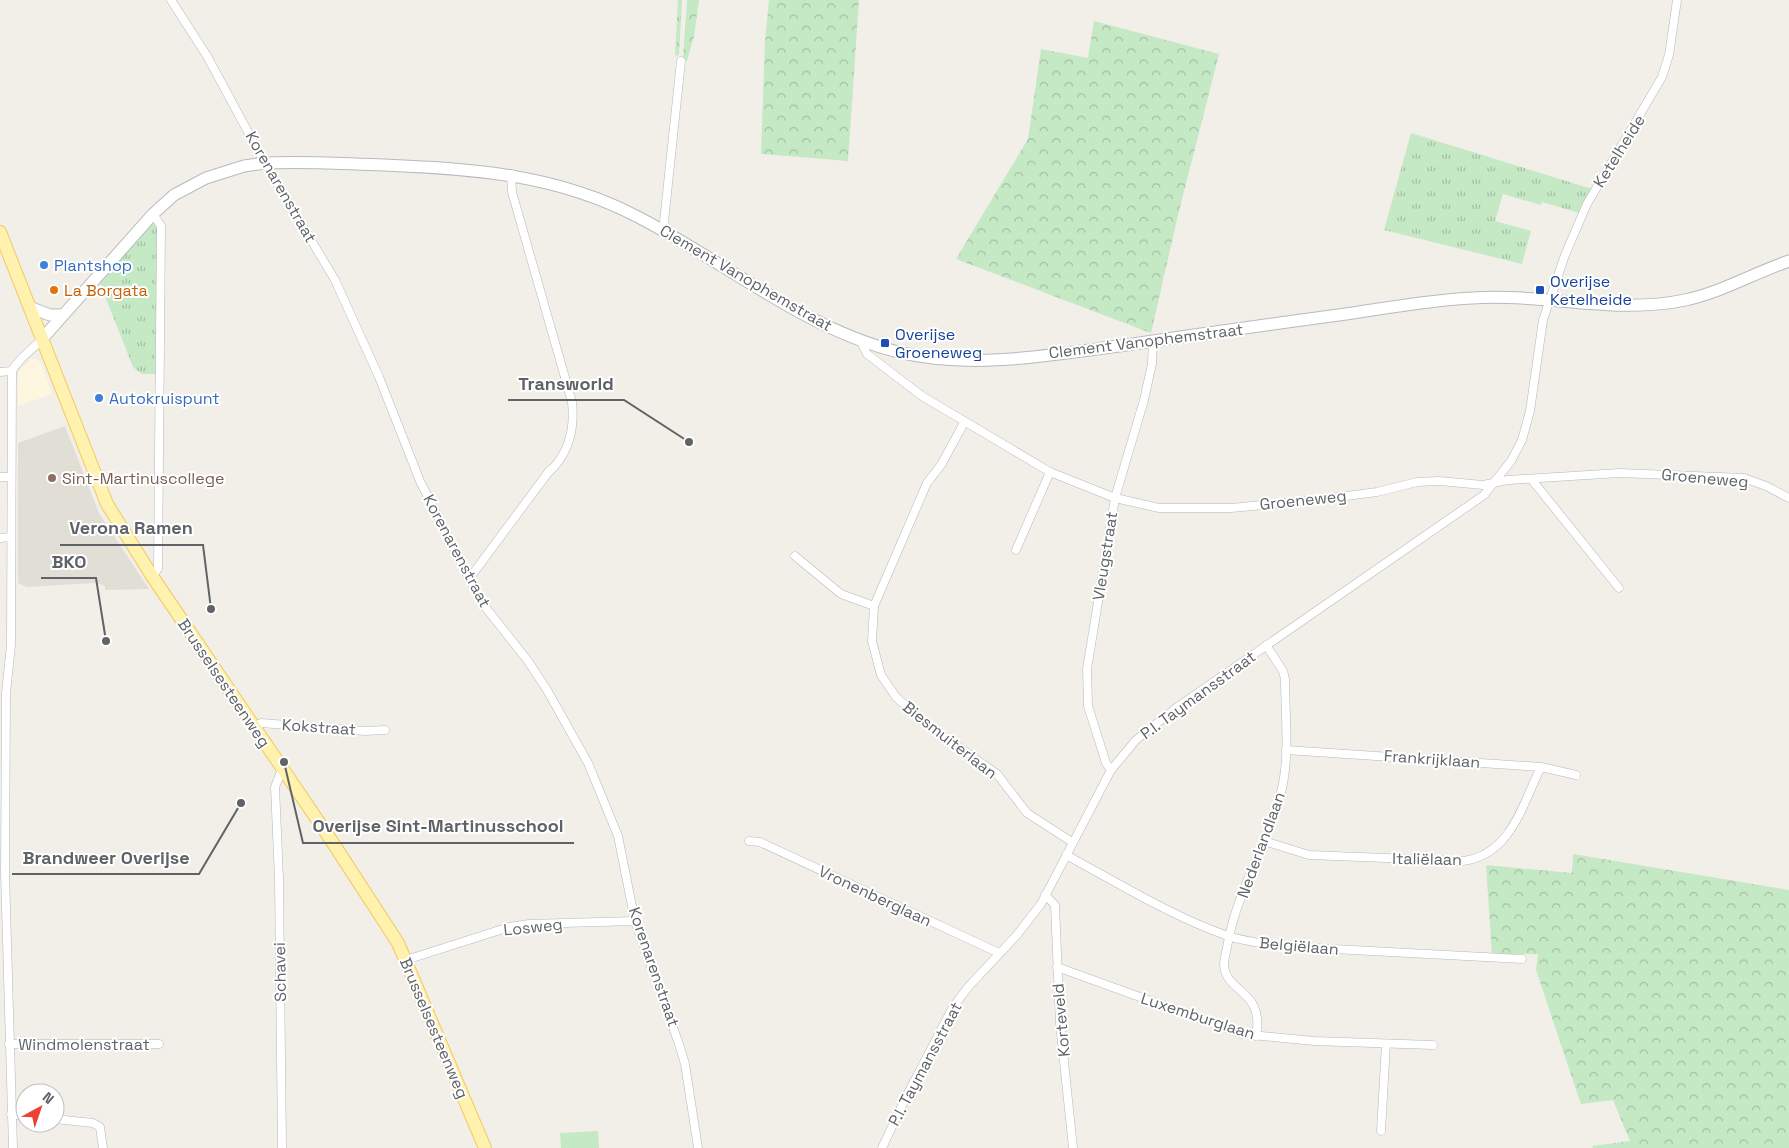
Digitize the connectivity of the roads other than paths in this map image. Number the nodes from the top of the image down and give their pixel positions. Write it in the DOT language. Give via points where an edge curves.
graph roads {
  1 [pos="171,0"];
  2 [pos="1677,0"];
  3 [pos="681,61"];
  4 [pos="265,163"];
  5 [pos="511,174"];
  6 [pos="153,214"];
  7 [pos="663,231"];
  8 [pos="0,232"];
  9 [pos="1789,261"];
  10 [pos="1550,300"];
  11 [pos="29,307"];
  12 [pos="62,315"];
  13 [pos="42,339"];
  14 [pos="860,340"];
  15 [pos="1153,341"];
  16 [pos="12,371"];
  17 [pos="0,372"];
  18 [pos="964,423"];
  19 [pos="1050,472"];
  20 [pos="0,477"];
  21 [pos="11,477"];
  22 [pos="1532,480"];
  23 [pos="1495,483"];
  24 [pos="1115,498"];
  25 [pos="1789,498"];
  26 [pos="11,537"];
  27 [pos="0,538"];
  28 [pos="1016,550"];
  29 [pos="795,556"];
  30 [pos="152,576"];
  31 [pos="469,578"];
  32 [pos="1619,588"];
  33 [pos="874,606"];
  34 [pos="1266,646"];
  35 [pos="254,727"];
  36 [pos="385,730"];
  37 [pos="1286,750"];
  38 [pos="1540,767"];
  39 [pos="282,769"];
  40 [pos="1111,770"];
  41 [pos="1576,776"];
  42 [pos="291,782"];
  43 [pos="276,796"];
  44 [pos="749,841"];
  45 [pos="1264,841"];
  46 [pos="1072,842"];
  47 [pos="1066,855"];
  48 [pos="2,881"];
  49 [pos="1045,895"];
  50 [pos="635,921"];
  51 [pos="1229,936"];
  52 [pos="999,953"];
  53 [pos="1522,959"];
  54 [pos="406,960"];
  55 [pos="1057,967"];
  56 [pos="1256,1036"];
  57 [pos="9,1044"];
  58 [pos="159,1044"];
  59 [pos="1386,1044"];
  60 [pos="1433,1045"];
  61 [pos="0,1056"];
  62 [pos="9,1056"];
  63 [pos="12,1114"];
  64 [pos="15,1114"];
  65 [pos="65,1120"];
  66 [pos="1381,1131"];
  67 [pos="13,1148"];
  68 [pos="103,1148"];
  69 [pos="282,1148"];
  70 [pos="485,1148"];
  71 [pos="698,1148"];
  72 [pos="882,1148"];
  73 [pos="1073,1148"];
  1 -- 4 [label="street, Korenarenstraat" via="207,56"];
  2 -- 10 [label="street, Ketelheide" via="1669,55 1662,77 1587,204"];
  3 -- 7 [label="street"];
  4 -- 5 [label="street, Clement Vanophemstraat" via="453,168"];
  4 -- 6 [label="street, Clement Vanophemstraat" via="244,166 197,182 180,190"];
  4 -- 31 [label="street, Korenarenstraat" via="335,280 379,377 420,481"];
  5 -- 7 [label="street, Clement Vanophemstraat" via="592,196"];
  5 -- 31 [label="street" via="512,192 572,402 574,421 567,445"];
  6 -- 12 [label="street, Clement Vanophemstraat"];
  6 -- 30 [label="street" via="161,226 159,549 158,569"];
  7 -- 14 [label="street, Clement Vanophemstraat" via="776,298"];
  8 -- 11 [label="main road, Brusselsesteenweg"];
  9 -- 10 [label="street, Clement Vanophemstraat" via="1725,288 1686,300 1622,305"];
  10 -- 15 [label="street, Clement Vanophemstraat" via="1453,299"];
  10 -- 23 [label="street, P.I. Taymansstraat" via="1543,320 1530,411 1511,461"];
  11 -- 12 [label="street" via="50,315"];
  11 -- 13 [label="main road, Brusselsesteenweg"];
  12 -- 13 [label="street, Clement Vanophemstraat"];
  13 -- 16 [label="street" via="16,363"];
  13 -- 30 [label="main road, Brusselsesteenweg" via="100,489"];
  14 -- 15 [label="street, Clement Vanophemstraat" via="899,352 945,360 1003,360"];
  14 -- 18 [label="street, Groeneweg" via="867,354"];
  15 -- 24 [label="street, Vleugstraat" via="1144,400"];
  16 -- 17 [label="street"];
  16 -- 21 [label="street"];
  18 -- 19 [label="street, Groeneweg"];
  18 -- 33 [label="street, Biesmuiterlaan" via="927,483"];
  19 -- 24 [label="street, Groeneweg"];
  19 -- 28 [label="street"];
  20 -- 21 [label="street"];
  21 -- 26 [label="street"];
  22 -- 23 [label="street, Groeneweg"];
  22 -- 25 [label="street, Groeneweg" via="1620,473 1744,478"];
  22 -- 32 [label="street"];
  23 -- 24 [label="street, Groeneweg" via="1417,482 1377,492 1231,508 1159,508"];
  23 -- 34 [label="street, P.I. Taymansstraat" via="1477,500"];
  24 -- 40 [label="street, Vleugstraat" via="1087,669 1088,706"];
  26 -- 27 [label="street"];
  26 -- 48 [label="street"];
  29 -- 33 [label="street" via="841,594"];
  30 -- 35 [label="main road, Brusselsesteenweg"];
  31 -- 50 [label="street, Korenarenstraat" via="486,608 547,690 588,763 618,836"];
  33 -- 46 [label="street, Biesmuiterlaan" via="872,641 881,676 896,697 926,724 997,774 1027,813"];
  34 -- 37 [label="street, Nederlandlaan" via="1283,671"];
  34 -- 40 [label="street, P.I. Taymansstraat" via="1151,726"];
  35 -- 36 [label="street, Kokstraat" via="261,723"];
  35 -- 39 [label="main road, Brusselsesteenweg"];
  37 -- 38 [label="street, Frankrijklaan"];
  37 -- 45 [label="street, Nederlandlaan" via="1280,799"];
  38 -- 41 [label="street, Frankrijklaan"];
  38 -- 45 [label="street, Italiëlaan" via="1511,830 1492,852 1478,859 1309,855"];
  39 -- 42 [label="main road, Brusselsesteenweg"];
  39 -- 43 [label="street, Schavei" via="277,779"];
  40 -- 46 [label="street, P.I. Taymansstraat"];
  42 -- 43 [label="street"];
  42 -- 54 [label="main road, Brusselsesteenweg" via="380,915"];
  43 -- 69 [label="street, Schavei"];
  44 -- 52 [label="street, Vronenberglaan" via="760,842"];
  45 -- 51 [label="street, Nederlandlaan"];
  46 -- 47 [label="street, P.I. Taymansstraat"];
  47 -- 49 [label="street, P.I. Taymansstraat"];
  47 -- 51 [label="street, Belgiëlaan" via="1165,907"];
  48 -- 57 [label="street"];
  49 -- 52 [label="street, P.I. Taymansstraat" via="1016,936"];
  49 -- 55 [label="street, Korteveld" via="1055,904"];
  50 -- 54 [label="street, Losweg" via="508,927"];
  50 -- 71 [label="street, Korenarenstraat" via="685,1064"];
  51 -- 53 [label="street, Belgiëlaan" via="1277,946"];
  51 -- 56 [label="street, Nederlandlaan" via="1224,966 1227,976 1255,1005 1258,1014"];
  52 -- 72 [label="street, P.I. Taymansstraat" via="953,1007"];
  54 -- 70 [label="main road, Brusselsesteenweg"];
  55 -- 56 [label="street, Luxemburglaan" via="1242,1034"];
  55 -- 73 [label="street, Korteveld"];
  56 -- 59 [label="street, Luxemburglaan"];
  57 -- 58 [label="street, Windmolenstraat"];
  57 -- 62 [label="street"];
  59 -- 60 [label="street, Luxemburglaan"];
  59 -- 66 [label="street"];
  61 -- 62 [label="street"];
  62 -- 63 [label="street"];
  63 -- 64 [label="street"];
  63 -- 67 [label="street"];
  65 -- 68 [label="street" via="93,1123 100,1128"];
}
